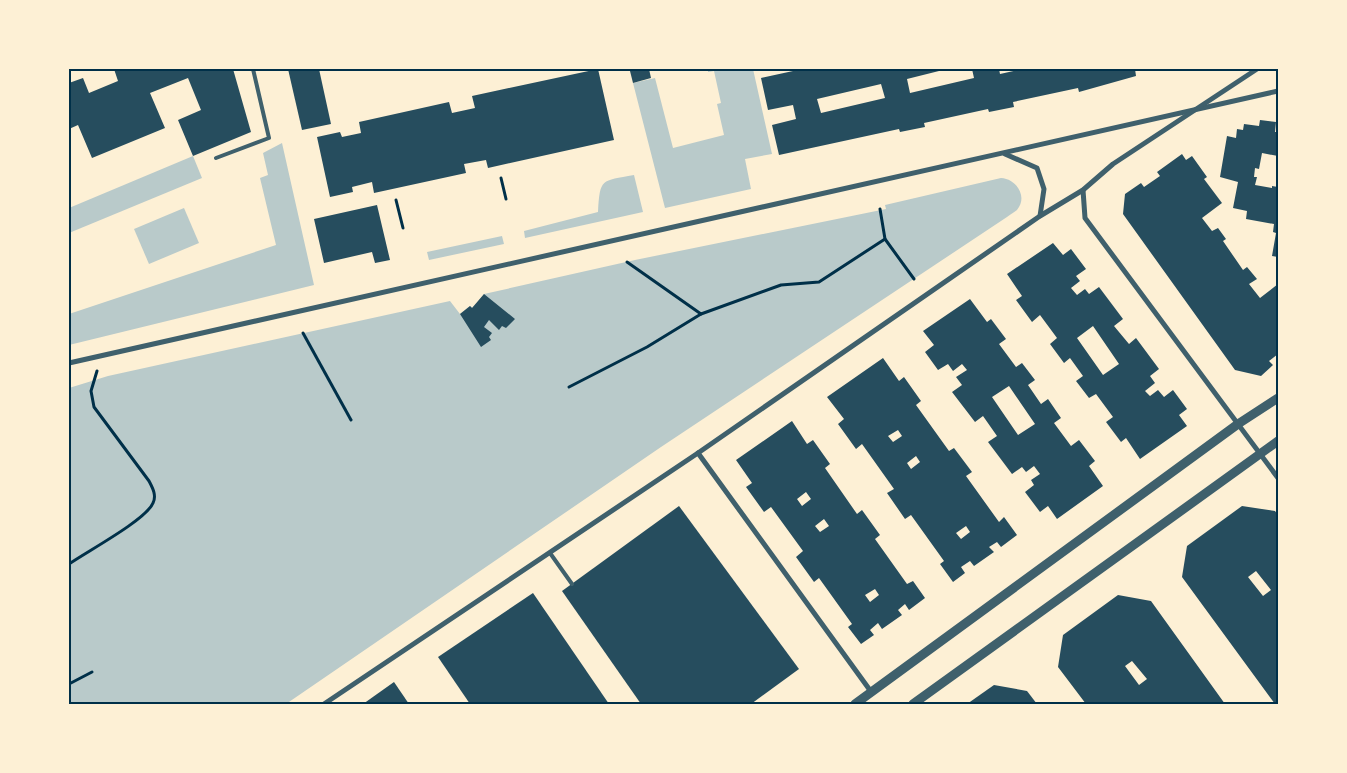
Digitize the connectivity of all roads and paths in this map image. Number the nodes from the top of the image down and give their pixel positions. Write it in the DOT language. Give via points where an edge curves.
graph roads {
  1 [pos="253,69"];
  2 [pos="1257,69"];
  3 [pos="1278,91"];
  4 [pos="1192,111"];
  5 [pos="1004,154"];
  6 [pos="216,158"];
  7 [pos="501,178"];
  8 [pos="1083,190"];
  9 [pos="506,199"];
  10 [pos="396,200"];
  11 [pos="880,209"];
  12 [pos="1040,216"];
  13 [pos="403,228"];
  14 [pos="885,239"];
  15 [pos="627,262"];
  16 [pos="914,279"];
  17 [pos="701,314"];
  18 [pos="302,333"];
  19 [pos="102,354"];
  20 [pos="69,363"];
  21 [pos="569,387"];
  22 [pos="1278,398"];
  23 [pos="351,420"];
  24 [pos="1238,424"];
  25 [pos="1278,441"];
  26 [pos="698,453"];
  27 [pos="1260,454"];
  28 [pos="1278,478"];
  29 [pos="550,553"];
  30 [pos="69,564"];
  31 [pos="572,584"];
  32 [pos="92,672"];
  33 [pos="69,684"];
  34 [pos="872,693"];
  35 [pos="324,704"];
  36 [pos="855,704"];
  37 [pos="913,704"];
  1 -- 6 [label="lane" via="269,138"];
  2 -- 4 [label="street"];
  3 -- 4 [label="street"];
  4 -- 5 [label="street"];
  4 -- 8 [label="street" via="1113,164"];
  5 -- 12 [label="street" via="1037,168 1044,189"];
  5 -- 19 [label="street"];
  7 -- 9 [label="path"];
  8 -- 12 [label="street"];
  8 -- 24 [label="street" via="1085,218"];
  10 -- 13 [label="path"];
  11 -- 14 [label="path"];
  12 -- 26 [label="street"];
  14 -- 16 [label="path"];
  14 -- 17 [label="path" via="819,282 781,285"];
  15 -- 17 [label="path"];
  17 -- 21 [label="path" via="647,347"];
  18 -- 23 [label="path"];
  19 -- 20 [label="street"];
  19 -- 30 [label="path" via="91,391 94,407 149,481 155,494 153,503 141,517"];
  22 -- 24 [label="street"];
  24 -- 27 [label="street"];
  24 -- 34 [label="street"];
  25 -- 27 [label="street"];
  26 -- 29 [label="street"];
  26 -- 34 [label="street"];
  27 -- 28 [label="street"];
  27 -- 37 [label="street"];
  29 -- 31 [label="lane"];
  29 -- 35 [label="street"];
  32 -- 33 [label="path"];
  34 -- 36 [label="street"];
}
